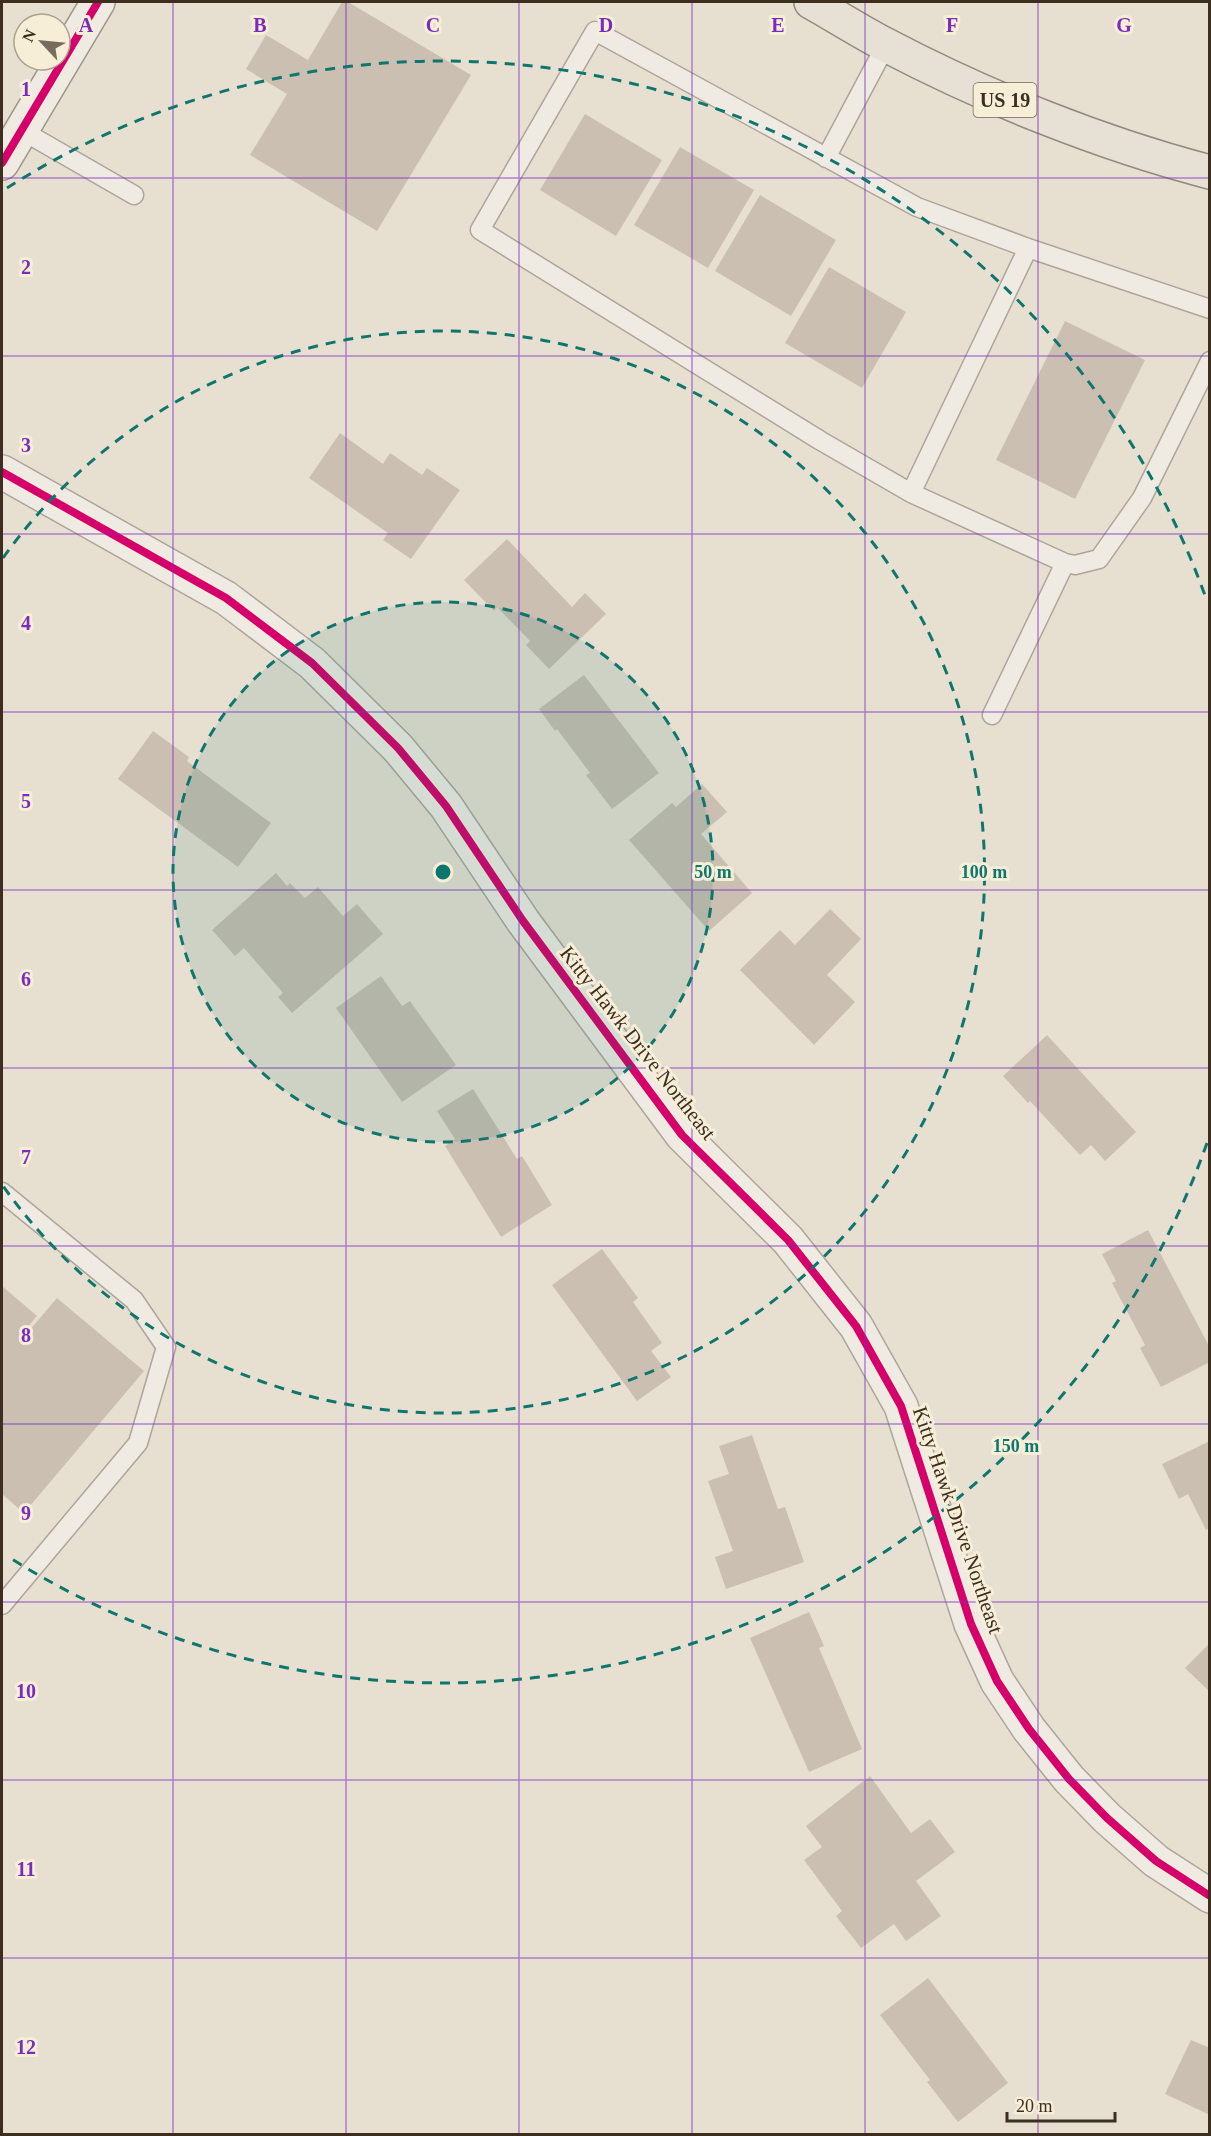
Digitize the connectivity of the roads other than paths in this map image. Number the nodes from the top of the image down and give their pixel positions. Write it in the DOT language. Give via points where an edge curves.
graph roads {
  1 [pos="98,2"];
  2 [pos="811,2"];
  3 [pos="886,45"];
  4 [pos="21,130"];
  5 [pos="1209,146"];
  6 [pos="826,158"];
  7 [pos="2,163"];
  8 [pos="1194,168"];
  9 [pos="134,195"];
  10 [pos="1028,248"];
  11 [pos="1209,309"];
  12 [pos="1209,361"];
  13 [pos="2,472"];
  14 [pos="911,493"];
  15 [pos="1065,563"];
  16 [pos="992,715"];
  17 [pos="2,1192"];
  18 [pos="2,1605"];
  19 [pos="1209,1896"];
  1 -- 4 [label="street"];
  2 -- 3 [label="main road, US 19"];
  3 -- 6 [label="lane"];
  3 -- 8 [label="main road, US 19" via="985,92 1080,130"];
  4 -- 7 [label="street"];
  4 -- 9 [label="lane"];
  5 -- 8 [label="main road"];
  6 -- 10 [label="lane" via="917,207"];
  6 -- 14 [label="lane" via="595,32 480,230"];
  10 -- 11 [label="lane"];
  10 -- 14 [label="lane"];
  12 -- 15 [label="lane" via="1142,498 1099,559 1076,565"];
  13 -- 19 [label="street, Kitty Hawk Drive Northeast" via="226,598 312,663 398,748 446,806 523,921 682,1135 788,1240 856,1326 901,1406 971,1624 998,1681 1029,1729 1107,1818 1156,1861"];
  14 -- 15 [label="lane"];
  15 -- 16 [label="lane"];
  17 -- 18 [label="lane" via="135,1300 166,1347 138,1443"];
}
